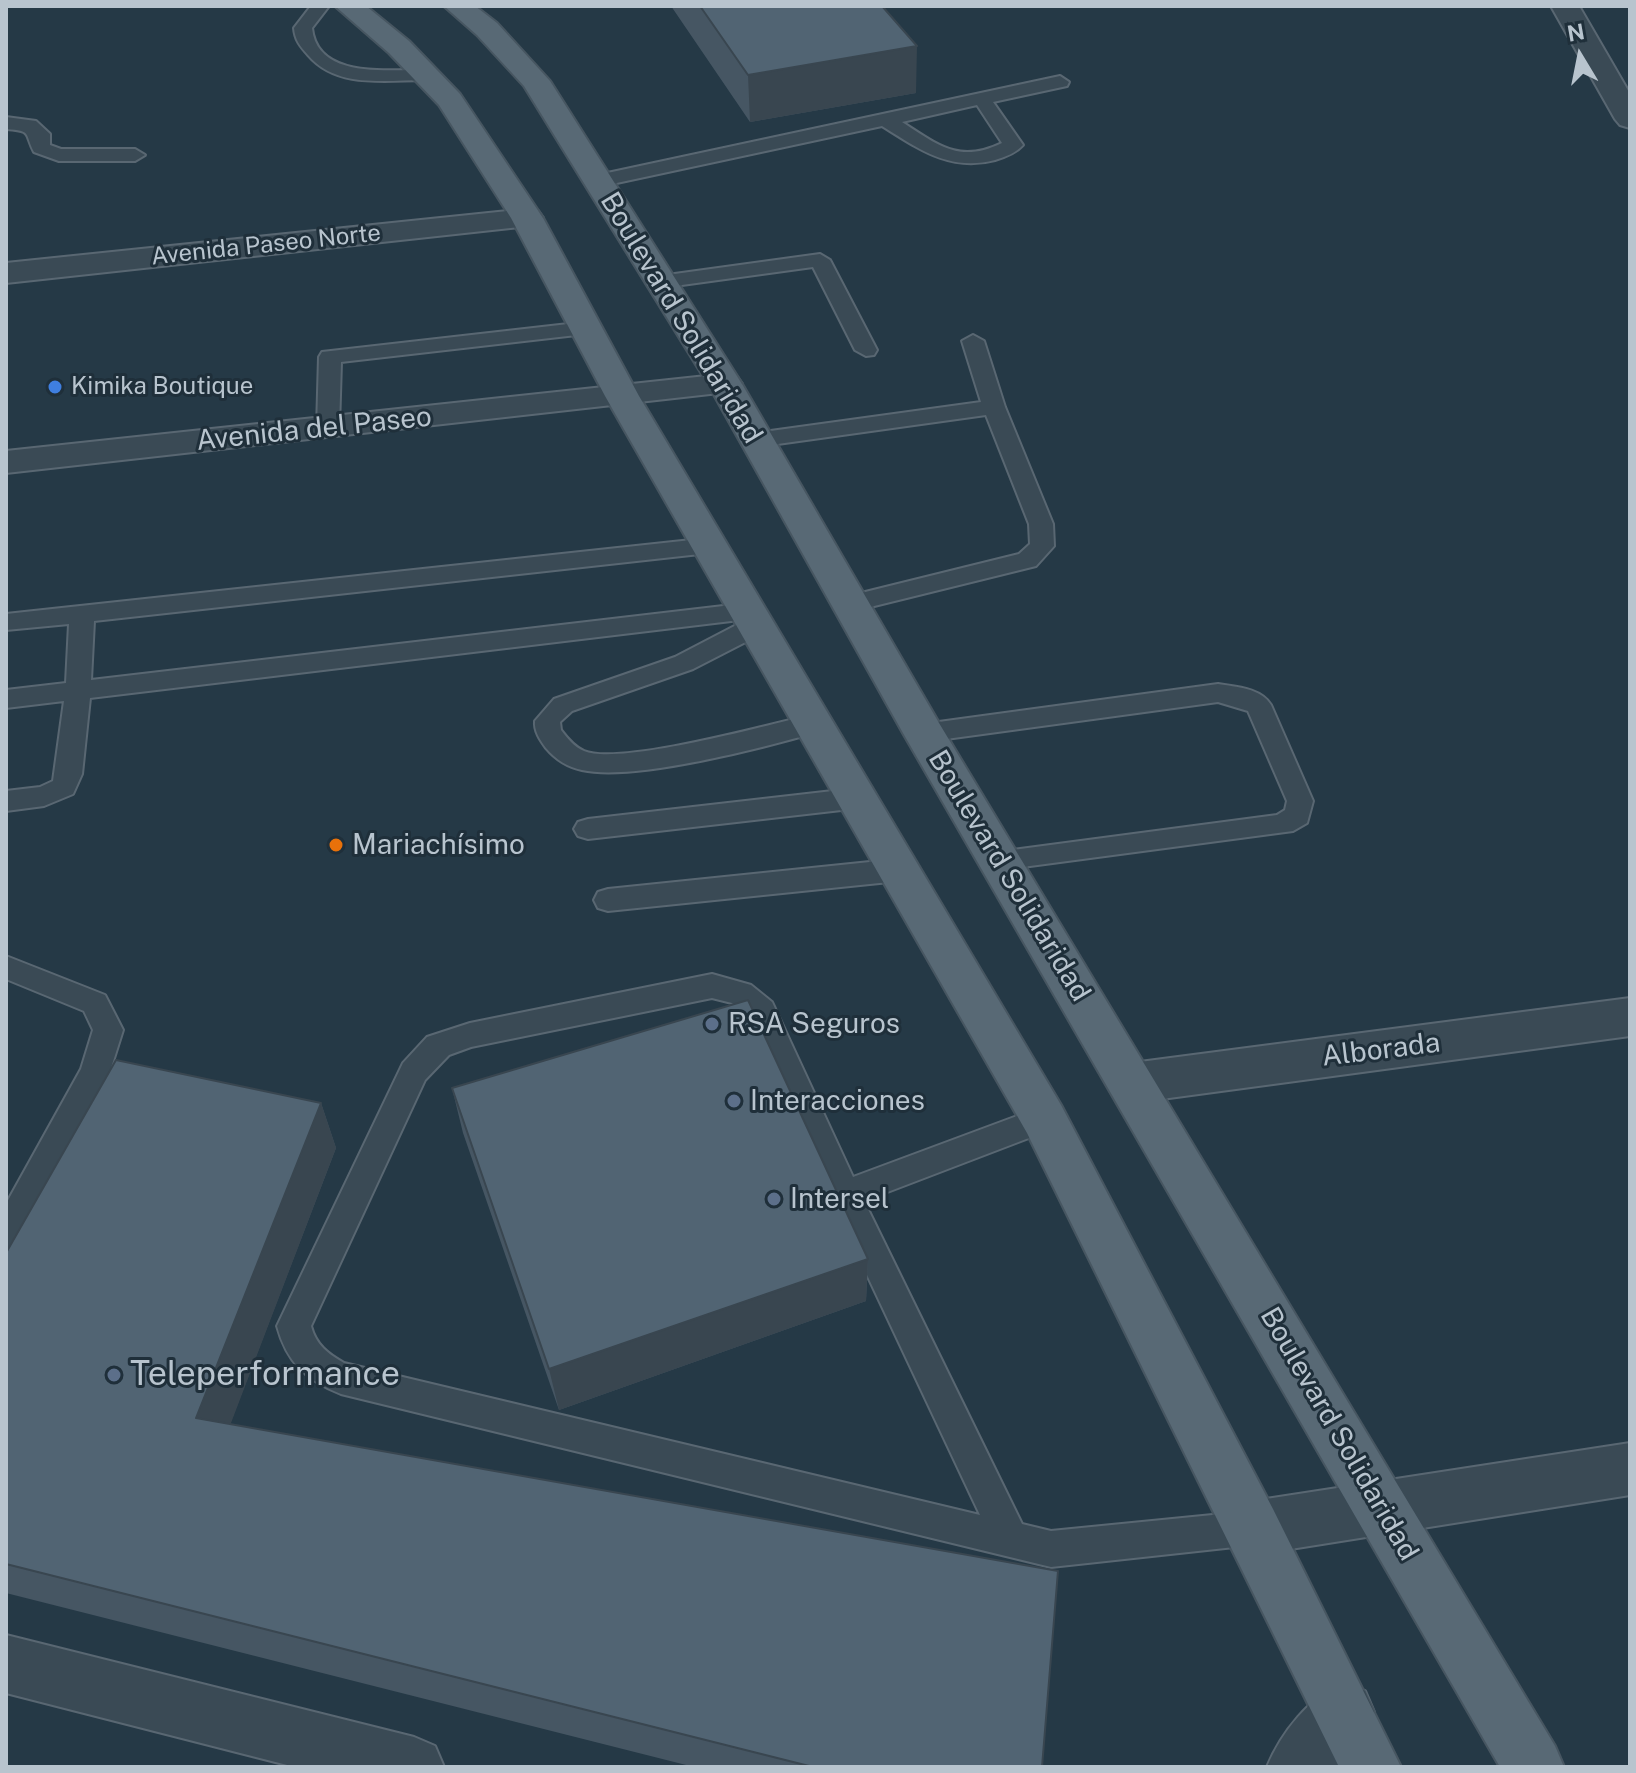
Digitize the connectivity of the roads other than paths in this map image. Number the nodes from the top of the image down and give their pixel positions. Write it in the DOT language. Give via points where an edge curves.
graph roads {
  1 [pos="320,6"];
  2 [pos="349,6"];
  3 [pos="458,6"];
  4 [pos="1565,6"];
  5 [pos="426,75"];
  6 [pos="1060,82"];
  7 [pos="982,99"];
  8 [pos="885,119"];
  9 [pos="1630,119"];
  10 [pos="6,123"];
  11 [pos="135,155"];
  12 [pos="598,181"];
  13 [pos="527,218"];
  14 [pos="6,273"];
  15 [pos="660,282"];
  16 [pos="586,328"];
  17 [pos="973,341"];
  18 [pos="866,350"];
  19 [pos="725,384"];
  20 [pos="622,396"];
  21 [pos="994,407"];
  22 [pos="328,428"];
  23 [pos="756,440"];
  24 [pos="6,462"];
  25 [pos="710,546"];
  26 [pos="850,604"];
  27 [pos="82,614"];
  28 [pos="753,618"];
  29 [pos="6,622"];
  30 [pos="78,690"];
  31 [pos="6,699"];
  32 [pos="815,723"];
  33 [pos="924,733"];
  34 [pos="859,798"];
  35 [pos="6,801"];
  36 [pos="588,829"];
  37 [pos="1000,860"];
  38 [pos="899,870"];
  39 [pos="608,900"];
  40 [pos="6,967"];
  41 [pos="1630,1017"];
  42 [pos="1132,1083"];
  43 [pos="1044,1119"];
  44 [pos="845,1194"];
  45 [pos="6,1235"];
  46 [pos="1630,1469"];
  47 [pos="1381,1506"];
  48 [pos="1253,1528"];
  49 [pos="1010,1538"];
  50 [pos="6,1664"];
  51 [pos="1344,1712"];
  52 [pos="414,1767"];
  53 [pos="1297,1767"];
  54 [pos="1371,1767"];
  55 [pos="1534,1767"];
  1 -- 5 [label="lane" via="303,28 304,39 326,65 348,74"];
  2 -- 5 [label="main road"];
  3 -- 12 [label="main road, Boulevard Solidaridad" via="536,81"];
  4 -- 9 [label="street"];
  5 -- 13 [label="main road" via="450,100"];
  6 -- 7 [label="lane"];
  7 -- 8 [label="lane"];
  7 -- 8 [label="lane" via="1013,145 968,161 951,159"];
  8 -- 12 [label="lane"];
  10 -- 11 [label="lane" via="29,125 40,134 41,148 59,155"];
  12 -- 15 [label="main road, Boulevard Solidaridad"];
  13 -- 14 [label="street, Avenida Paseo Norte"];
  13 -- 16 [label="main road"];
  15 -- 18 [label="lane" via="820,260"];
  15 -- 19 [label="main road, Boulevard Solidaridad"];
  16 -- 20 [label="main road"];
  16 -- 22 [label="lane" via="330,357"];
  17 -- 21 [label="lane"];
  19 -- 20 [label="street, Avenida del Paseo"];
  19 -- 23 [label="main road, Boulevard Solidaridad"];
  20 -- 22 [label="street, Avenida del Paseo"];
  20 -- 25 [label="main road"];
  21 -- 23 [label="lane"];
  21 -- 26 [label="lane" via="1041,524 1042,546 1027,560"];
  22 -- 24 [label="street, Avenida del Paseo"];
  23 -- 26 [label="main road, Boulevard Solidaridad"];
  25 -- 27 [label="lane"];
  25 -- 28 [label="main road"];
  26 -- 33 [label="main road, Boulevard Solidaridad"];
  27 -- 29 [label="lane"];
  27 -- 30 [label="lane"];
  28 -- 30 [label="lane"];
  28 -- 32 [label="main road"];
  28 -- 32 [label="lane" via="684,663 563,705 549,716 549,732 569,755 611,763"];
  30 -- 31 [label="lane"];
  30 -- 35 [label="lane" via="64,787 44,796"];
  32 -- 34 [label="main road"];
  33 -- 37 [label="main road, Boulevard Solidaridad"];
  33 -- 37 [label="lane" via="1218,693 1242,697 1258,705 1300,801 1297,816 1283,824"];
  34 -- 36 [label="lane"];
  34 -- 38 [label="main road"];
  37 -- 42 [label="main road, Boulevard Solidaridad"];
  38 -- 39 [label="lane"];
  38 -- 43 [label="main road"];
  40 -- 45 [label="lane" via="95,1003 108,1030 95,1071"];
  41 -- 42 [label="street, Alborada"];
  42 -- 47 [label="main road, Boulevard Solidaridad"];
  43 -- 44 [label="lane"];
  43 -- 48 [label="main road"];
  44 -- 49 [label="lane"];
  44 -- 49 [label="lane" via="762,1010 741,993 712,986 470,1035 438,1046 414,1072 294,1326 297,1343 308,1359 341,1378"];
  46 -- 47 [label="street"];
  47 -- 48 [label="street"];
  47 -- 55 [label="main road, Boulevard Solidaridad"];
  48 -- 49 [label="lane" via="1051,1549"];
  48 -- 51 [label="main road"];
  50 -- 52 [label="street"];
  51 -- 53 [label="street"];
  51 -- 54 [label="main road"];
}
